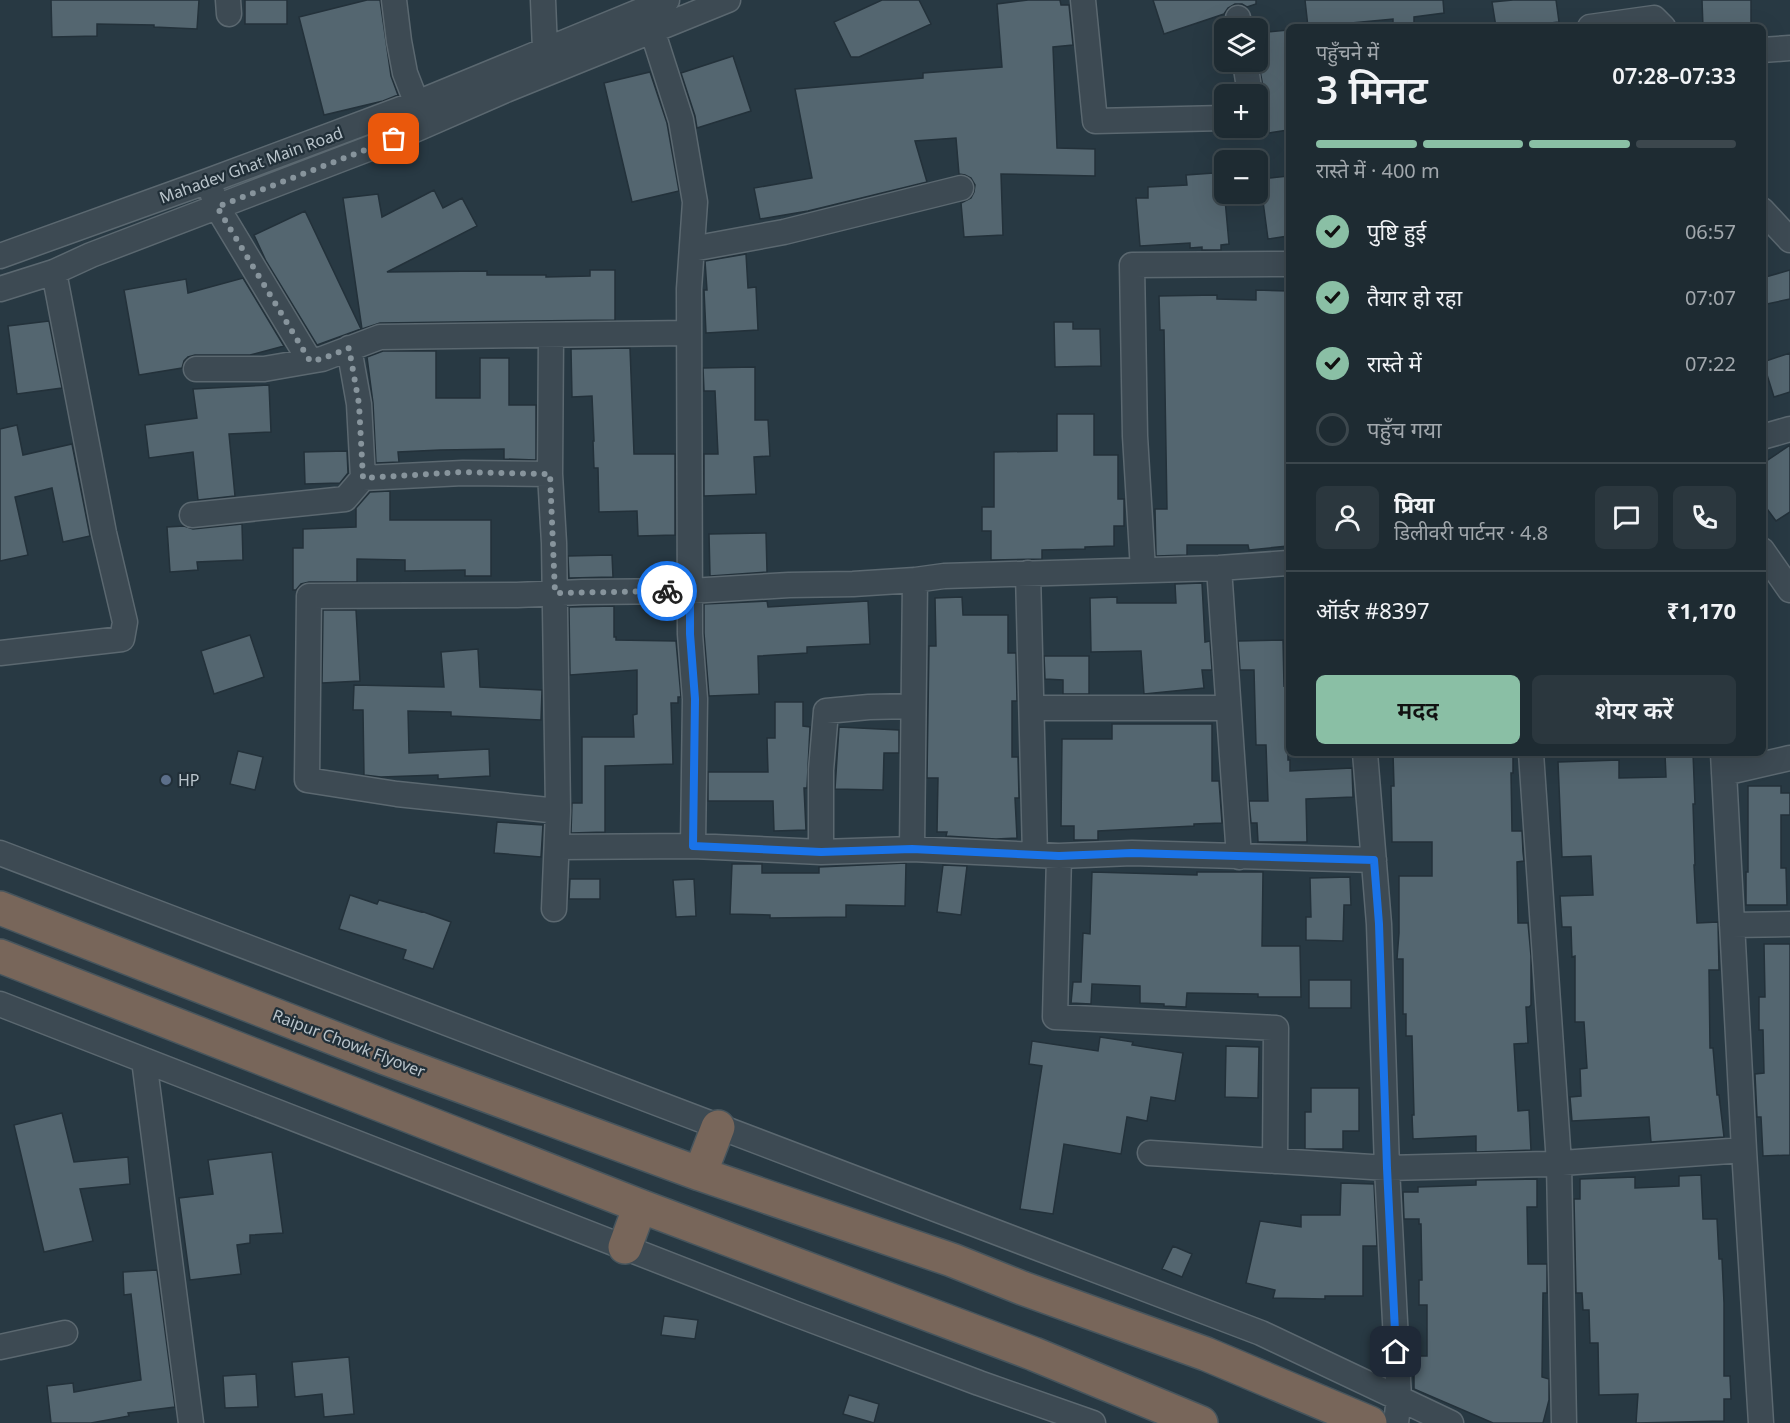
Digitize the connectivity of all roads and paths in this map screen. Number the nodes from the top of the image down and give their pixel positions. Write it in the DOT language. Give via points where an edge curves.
graph roads {
  1 [pos="394,0"];
  2 [pos="543,0"];
  3 [pos="667,0"];
  4 [pos="728,0"];
  5 [pos="1083,0"];
  6 [pos="648,19"];
  7 [pos="1611,24"];
  8 [pos="1660,24"];
  9 [pos="1790,48"];
  10 [pos="545,50"];
  11 [pos="1766,50"];
  12 [pos="421,114"];
  13 [pos="1214,118"];
  14 [pos="208,181"];
  15 [pos="962,188"];
  16 [pos="217,207"];
  17 [pos="1766,218"];
  18 [pos="1790,240"];
  19 [pos="692,249"];
  20 [pos="0,256"];
  21 [pos="1286,264"];
  22 [pos="54,272"];
  23 [pos="0,289"];
  24 [pos="689,333"];
  25 [pos="551,335"];
  26 [pos="349,348"];
  27 [pos="310,361"];
  28 [pos="196,369"];
  29 [pos="1790,429"];
  30 [pos="1766,436"];
  31 [pos="550,474"];
  32 [pos="363,478"];
  33 [pos="192,515"];
  34 [pos="1766,556"];
  35 [pos="1286,563"];
  36 [pos="1219,568"];
  37 [pos="1143,570"];
  38 [pos="1028,573"];
  39 [pos="915,580"];
  40 [pos="1790,590"];
  41 [pos="690,591"];
  42 [pos="555,593"];
  43 [pos="0,652"];
  44 [pos="913,706"];
  45 [pos="1032,708"];
  46 [pos="1228,708"];
  47 [pos="1365,756"];
  48 [pos="1531,756"];
  49 [pos="1790,758"];
  50 [pos="1723,763"];
  51 [pos="558,811"];
  52 [pos="693,846"];
  53 [pos="557,847"];
  54 [pos="912,849"];
  55 [pos="821,852"];
  56 [pos="0,853"];
  57 [pos="1035,855"];
  58 [pos="1059,856"];
  59 [pos="1239,857"];
  60 [pos="1374,860"];
  61 [pos="0,908"];
  62 [pos="554,909"];
  63 [pos="1790,924"];
  64 [pos="1732,925"];
  65 [pos="0,956"];
  66 [pos="0,1004"];
  67 [pos="144,1060"];
  68 [pos="718,1127"];
  69 [pos="1744,1150"];
  70 [pos="1150,1154"];
  71 [pos="1275,1161"];
  72 [pos="1559,1163"];
  73 [pos="1387,1168"];
  74 [pos="700,1174"];
  75 [pos="640,1206"];
  76 [pos="625,1247"];
  77 [pos="65,1333"];
  78 [pos="0,1347"];
  79 [pos="1399,1398"];
  80 [pos="191,1423"];
  81 [pos="1093,1423"];
  82 [pos="1201,1423"];
  83 [pos="1370,1423"];
  84 [pos="1396,1423"];
  85 [pos="1451,1423"];
  86 [pos="1564,1423"];
  87 [pos="1761,1423"];
  1 -- 12 [label="street" via="405,73"];
  2 -- 10 [label="street"];
  3 -- 6 [label="street, Mahadev Ghat Main Road"];
  4 -- 6 [label="street"];
  5 -- 13 [label="street" via="1095,121"];
  6 -- 10 [label="street, Mahadev Ghat Main Road"];
  6 -- 12 [label="street"];
  6 -- 19 [label="street" via="681,120 695,202"];
  7 -- 8 [label="street" via="1653,18"];
  9 -- 11 [label="street"];
  10 -- 12 [label="street, Mahadev Ghat Main Road"];
  12 -- 14 [label="street, Mahadev Ghat Main Road"];
  12 -- 16 [label="street" via="364,150"];
  14 -- 16 [label="street"];
  14 -- 20 [label="street, Mahadev Ghat Main Road"];
  15 -- 19 [label="street" via="784,232"];
  16 -- 22 [label="street"];
  16 -- 27 [label="street"];
  17 -- 18 [label="street"];
  19 -- 24 [label="street"];
  21 -- 37 [label="street" via="1132,266 1135,436"];
  22 -- 23 [label="street"];
  22 -- 43 [label="street" via="104,533 126,622 122,639"];
  24 -- 25 [label="street"];
  24 -- 41 [label="street"];
  25 -- 26 [label="street" via="380,336"];
  25 -- 31 [label="street"];
  26 -- 27 [label="street"];
  26 -- 32 [label="street" via="359,404"];
  27 -- 28 [label="street" via="264,369"];
  29 -- 30 [label="street"];
  31 -- 32 [label="street" via="463,472"];
  31 -- 42 [label="street"];
  32 -- 33 [label="street" via="345,499"];
  34 -- 40 [label="street"];
  35 -- 36 [label="street"];
  36 -- 37 [label="street"];
  36 -- 46 [label="street"];
  37 -- 38 [label="street"];
  38 -- 39 [label="street"];
  38 -- 45 [label="street"];
  39 -- 41 [label="street"];
  39 -- 44 [label="street"];
  41 -- 42 [label="street"];
  41 -- 52 [label="street" via="695,699"];
  42 -- 51 [label="street"];
  42 -- 51 [label="street" via="309,596 308,780"];
  44 -- 54 [label="street"];
  44 -- 55 [label="street" via="826,711"];
  45 -- 46 [label="street"];
  45 -- 57 [label="street"];
  46 -- 59 [label="street"];
  47 -- 60 [label="street"];
  48 -- 72 [label="street"];
  49 -- 50 [label="street"];
  50 -- 64 [label="street"];
  51 -- 53 [label="street"];
  52 -- 53 [label="street"];
  52 -- 55 [label="street"];
  53 -- 62 [label="street"];
  54 -- 55 [label="street"];
  54 -- 57 [label="street"];
  56 -- 68 [label="street"];
  57 -- 58 [label="street"];
  58 -- 59 [label="street" via="1132,853"];
  58 -- 71 [label="street" via="1055,1017 1276,1028"];
  59 -- 60 [label="street"];
  60 -- 73 [label="street"];
  61 -- 74 [label="highway, Raipur Chowk Flyover" via="385,1058"];
  63 -- 64 [label="street"];
  64 -- 69 [label="street"];
  65 -- 75 [label="highway"];
  66 -- 67 [label="street"];
  67 -- 76 [label="street"];
  67 -- 80 [label="street"];
  68 -- 74 [label="highway"];
  68 -- 79 [label="street" via="1261,1333"];
  69 -- 72 [label="street"];
  69 -- 87 [label="street"];
  70 -- 71 [label="street"];
  71 -- 73 [label="street"];
  72 -- 73 [label="street"];
  72 -- 86 [label="street"];
  73 -- 79 [label="street"];
  74 -- 83 [label="highway, Raipur Chowk Flyover" via="952,1260 1206,1354"];
  75 -- 76 [label="highway"];
  75 -- 82 [label="highway" via="1034,1354"];
  76 -- 81 [label="street"];
  77 -- 78 [label="street"];
  79 -- 84 [label="street"];
  79 -- 85 [label="street"];
}
